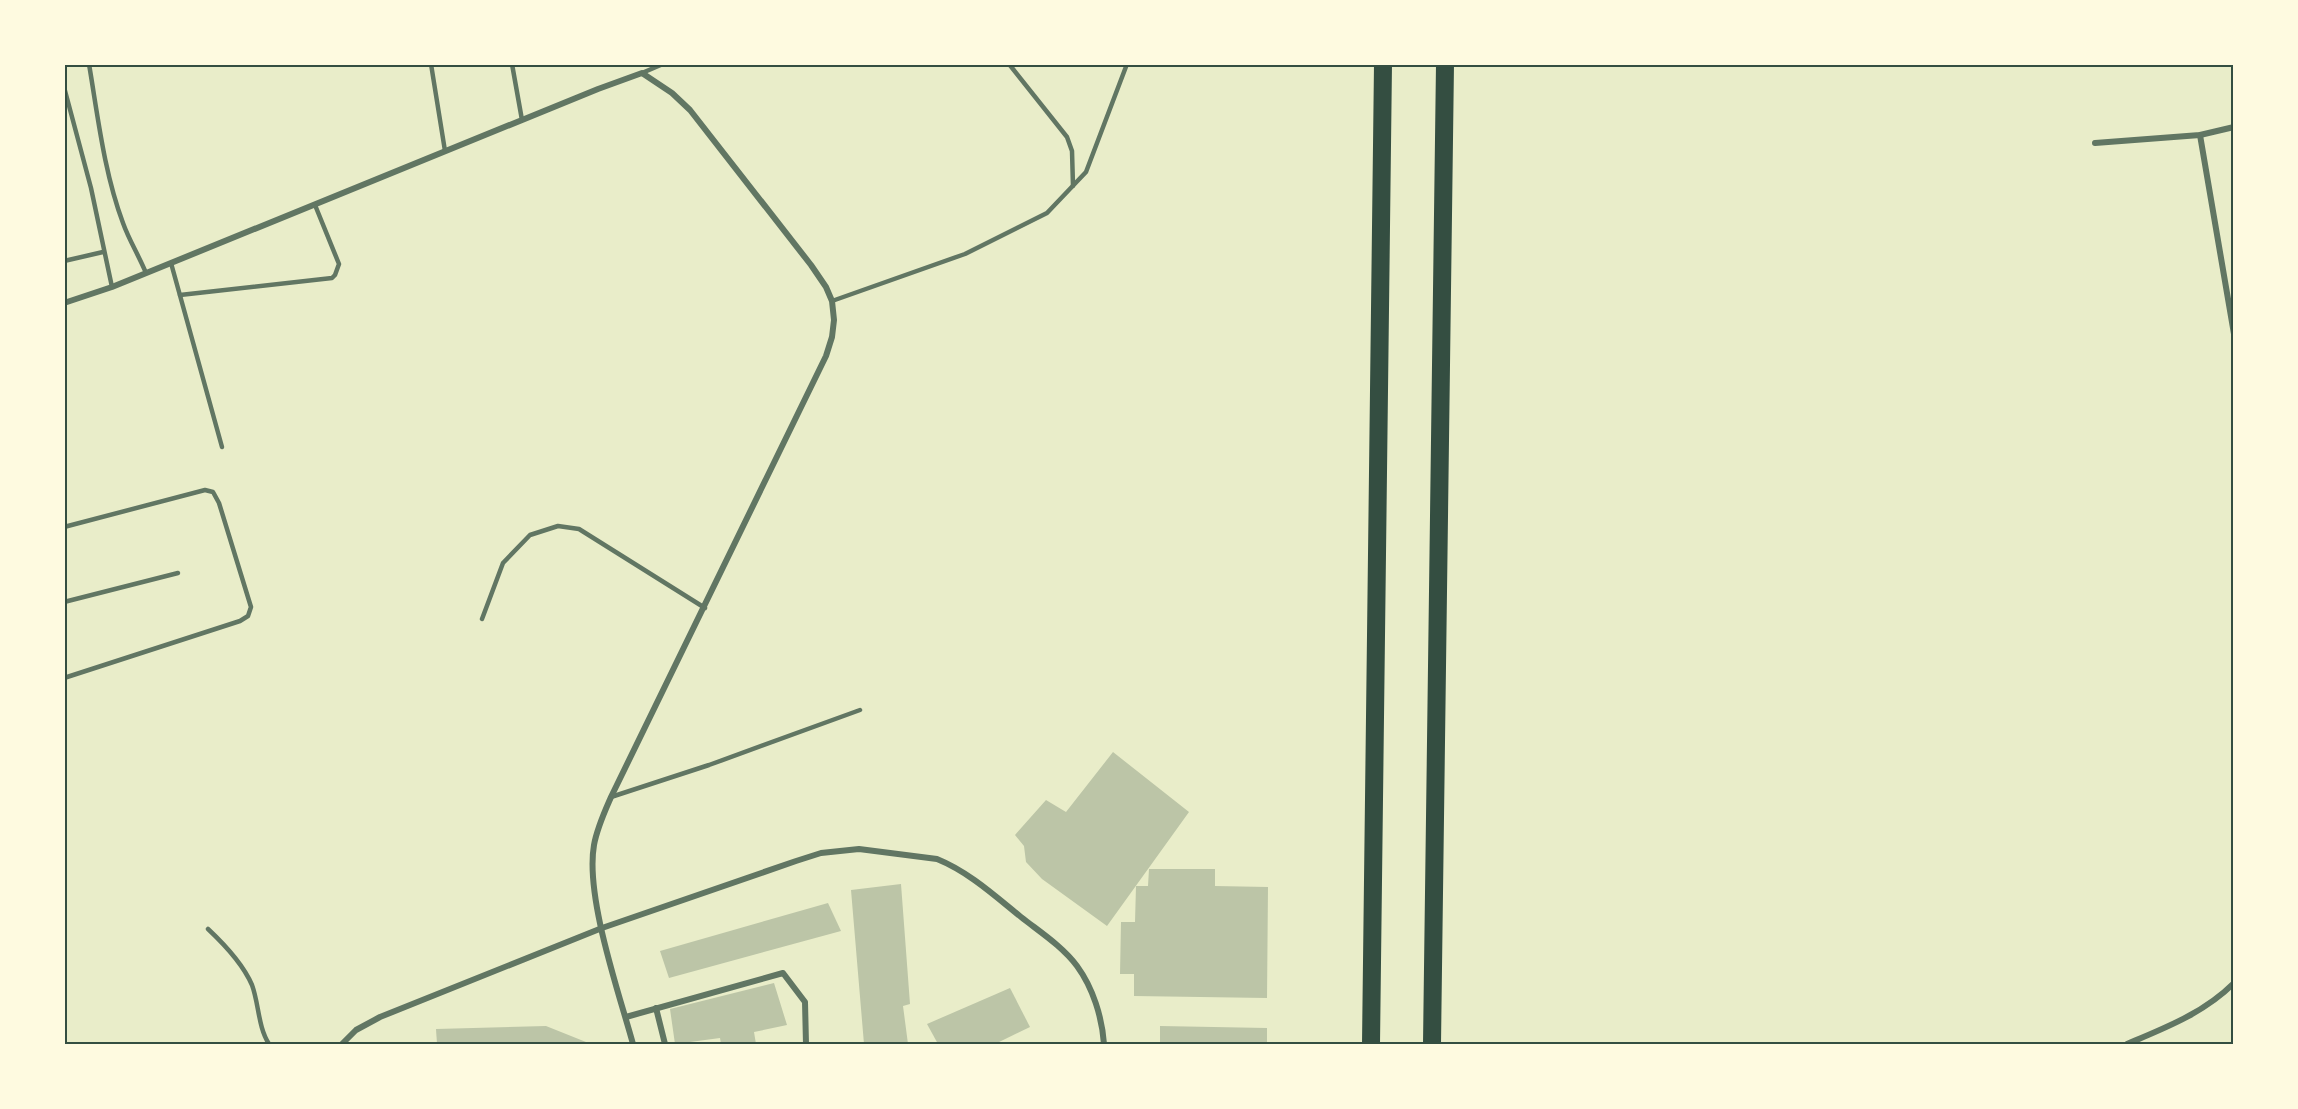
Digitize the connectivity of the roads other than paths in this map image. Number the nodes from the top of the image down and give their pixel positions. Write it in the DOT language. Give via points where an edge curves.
graph roads {
  1 [pos="89,64"];
  2 [pos="431,64"];
  3 [pos="512,64"];
  4 [pos="663,64"];
  5 [pos="1009,64"];
  6 [pos="1127,64"];
  7 [pos="1383,64"];
  8 [pos="1445,64"];
  9 [pos="642,73"];
  10 [pos="64,87"];
  11 [pos="522,120"];
  12 [pos="2234,127"];
  13 [pos="2200,135"];
  14 [pos="2095,142"];
  15 [pos="445,151"];
  16 [pos="1072,186"];
  17 [pos="315,205"];
  18 [pos="104,252"];
  19 [pos="64,261"];
  20 [pos="171,263"];
  21 [pos="146,273"];
  22 [pos="112,287"];
  23 [pos="180,295"];
  24 [pos="832,301"];
  25 [pos="64,303"];
  26 [pos="2234,334"];
  27 [pos="222,447"];
  28 [pos="64,527"];
  29 [pos="178,573"];
  30 [pos="64,602"];
  31 [pos="705,608"];
  32 [pos="482,619"];
  33 [pos="64,678"];
  34 [pos="860,710"];
  35 [pos="611,797"];
  36 [pos="602,928"];
  37 [pos="208,929"];
  38 [pos="2234,982"];
  39 [pos="656,1008"];
  40 [pos="626,1017"];
  41 [pos="269,1044"];
  42 [pos="342,1044"];
  43 [pos="633,1044"];
  44 [pos="665,1044"];
  45 [pos="806,1044"];
  46 [pos="1104,1044"];
  47 [pos="1371,1044"];
  48 [pos="1432,1044"];
  49 [pos="2127,1044"];
  1 -- 21 [label="lane" via="115,199"];
  2 -- 15 [label="lane"];
  3 -- 11 [label="lane"];
  4 -- 9 [label="lane"];
  5 -- 16 [label="lane" via="1067,137 1072,151"];
  6 -- 16 [label="lane" via="1086,171"];
  7 -- 47 [label="highway"];
  8 -- 48 [label="highway"];
  9 -- 11 [label="street"];
  9 -- 24 [label="street" via="690,110 812,265"];
  10 -- 18 [label="lane"];
  11 -- 15 [label="street"];
  12 -- 13 [label="street"];
  13 -- 14 [label="street"];
  13 -- 26 [label="street"];
  15 -- 17 [label="street"];
  16 -- 24 [label="lane" via="1047,213 965,254"];
  17 -- 20 [label="street"];
  17 -- 23 [label="lane" via="339,264 332,278"];
  18 -- 19 [label="lane"];
  18 -- 22 [label="lane"];
  20 -- 21 [label="street"];
  20 -- 23 [label="lane"];
  21 -- 22 [label="street"];
  22 -- 25 [label="street"];
  23 -- 27 [label="lane"];
  24 -- 31 [label="street" via="834,320 826,356"];
  28 -- 33 [label="lane" via="204,490 213,492 251,607 248,616 240,621"];
  29 -- 30 [label="lane"];
  31 -- 32 [label="lane" via="579,529 558,526 530,535 503,563"];
  31 -- 35 [label="street"];
  34 -- 35 [label="lane"];
  35 -- 36 [label="street" via="594,847 594,880"];
  36 -- 40 [label="street"];
  36 -- 42 [label="street" via="380,1017 356,1030"];
  36 -- 46 [label="street" via="821,853 859,849 937,859 965,873 1076,965 1092,994"];
  37 -- 41 [label="lane" via="226,945 252,985"];
  38 -- 49 [label="street" via="2183,1020"];
  39 -- 40 [label="street"];
  39 -- 44 [label="street"];
  39 -- 45 [label="street" via="783,973 805,1002"];
  40 -- 43 [label="street"];
}
